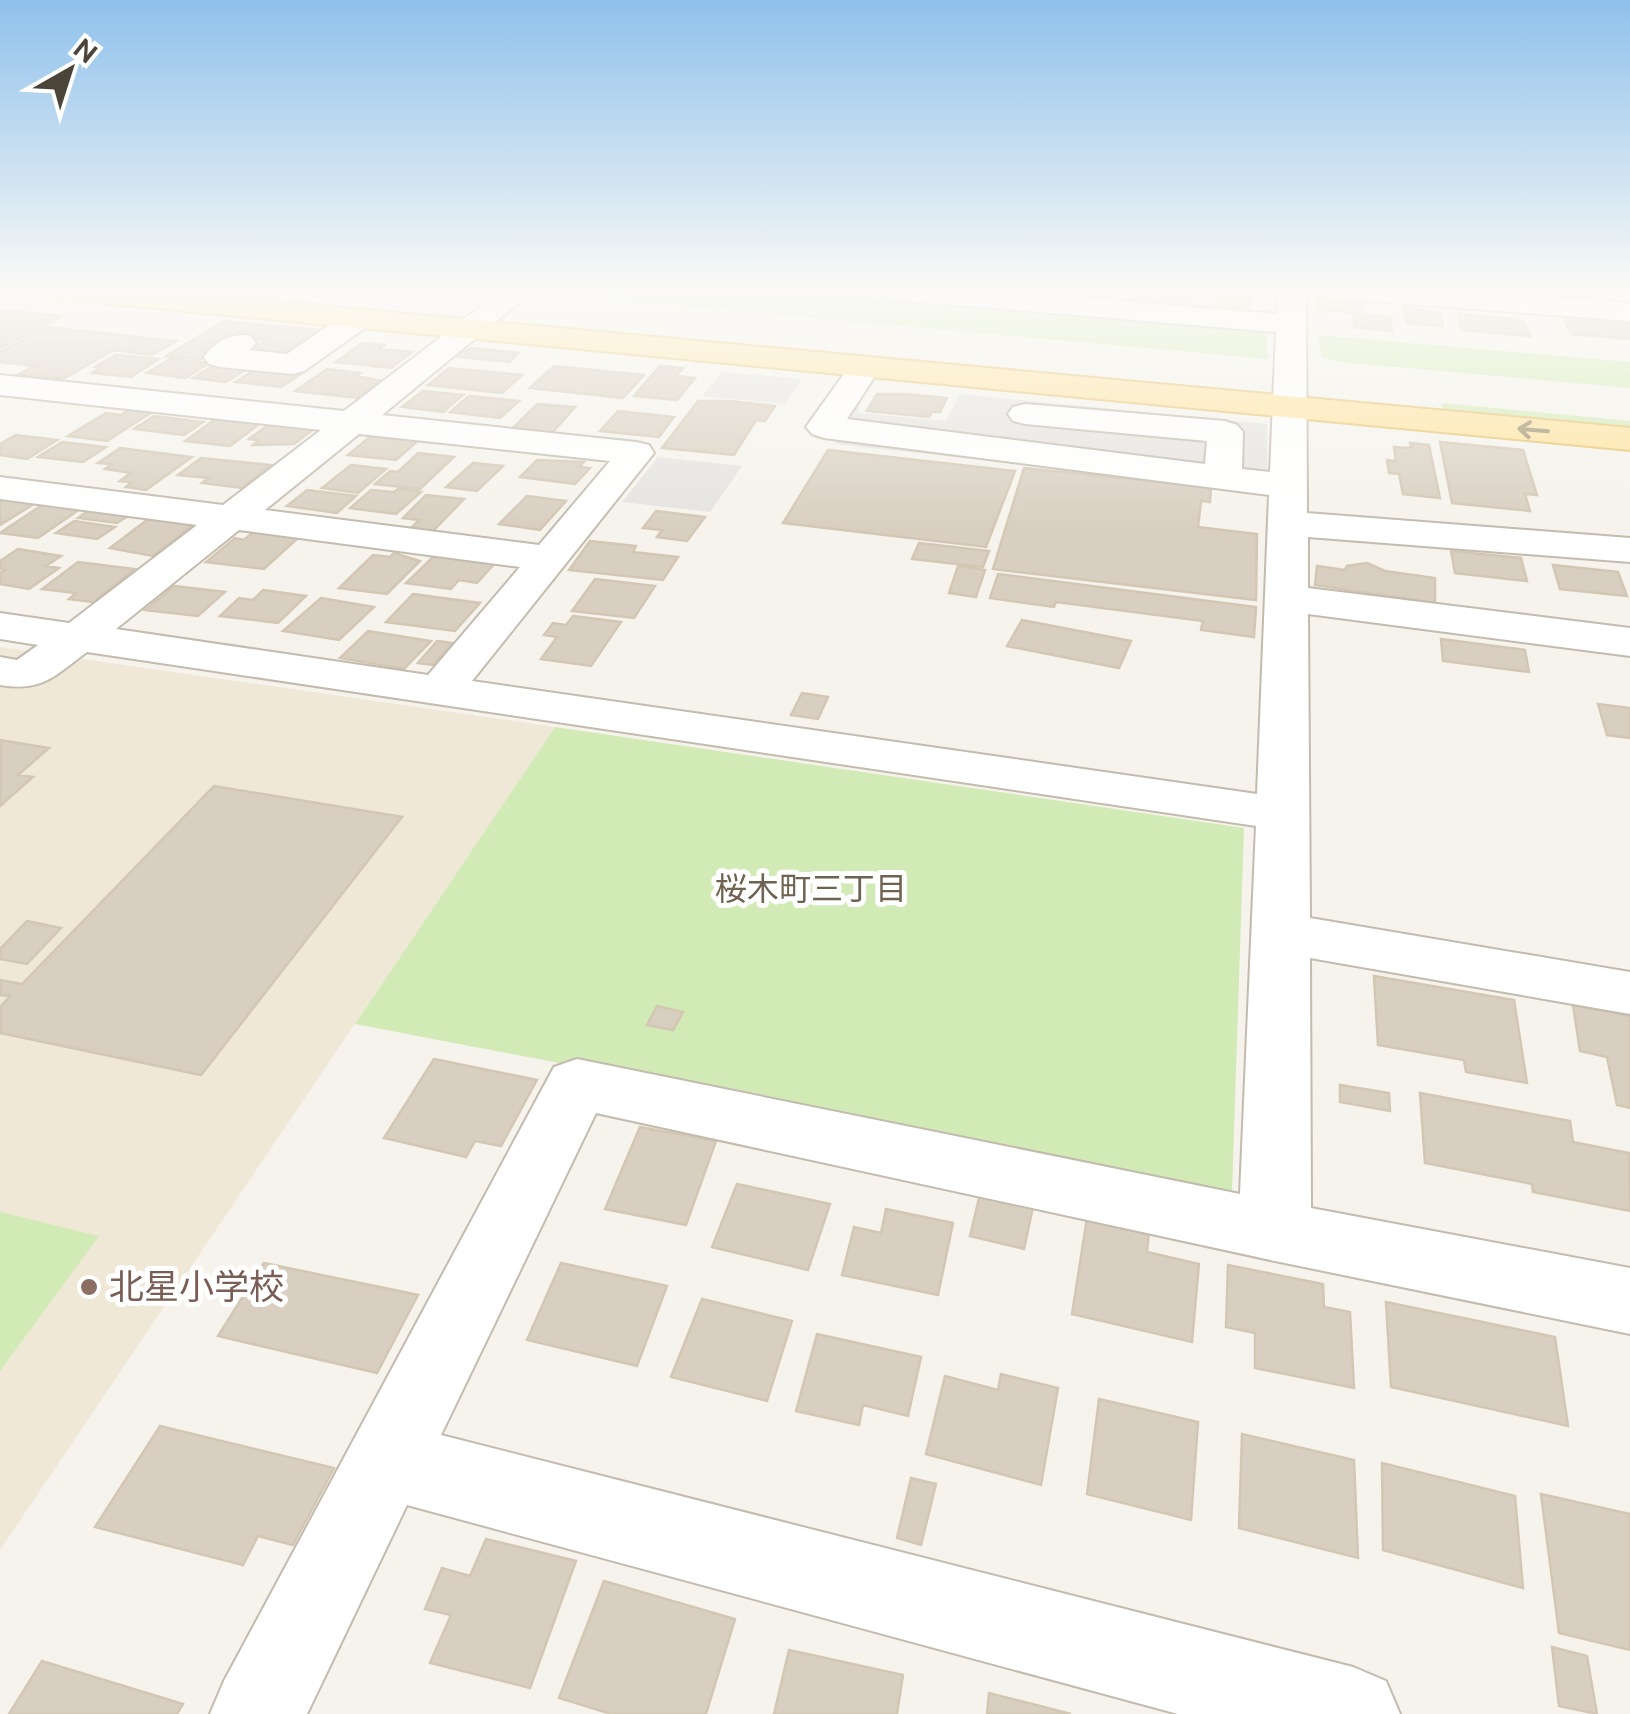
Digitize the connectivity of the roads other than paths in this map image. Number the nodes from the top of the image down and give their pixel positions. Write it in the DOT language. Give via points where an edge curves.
graph roads {
  1 [pos="420,368"];
  2 [pos="865,368"];
  3 [pos="871,368"];
  4 [pos="1063,368"];
  5 [pos="1293,368"];
  6 [pos="0,384"];
  7 [pos="1290,392"];
  8 [pos="1030,398"];
  9 [pos="1630,408"];
  10 [pos="1153,410"];
  11 [pos="1084,419"];
  12 [pos="350,423"];
  13 [pos="1630,439"];
  14 [pos="1012,451"];
  15 [pos="1073,458"];
  16 [pos="1135,466"];
  17 [pos="1223,477"];
  18 [pos="0,488"];
  19 [pos="1288,504"];
  20 [pos="233,516"];
  21 [pos="1630,550"];
  22 [pos="546,558"];
  23 [pos="1286,598"];
  24 [pos="0,626"];
  25 [pos="79,638"];
  26 [pos="1630,642"];
  27 [pos="0,670"];
  28 [pos="441,689"];
  29 [pos="1282,814"];
  30 [pos="1280,933"];
  31 [pos="1630,993"];
  32 [pos="1274,1232"];
  33 [pos="1630,1301"];
  34 [pos="385,1460"];
  35 [pos="257,1714"];
  36 [pos="1353,1714"];
  1 -- 12 [label="street"];
  2 -- 14 [label="street" via="824,427"];
  3 -- 8 [label="main road"];
  4 -- 7 [label="main road"];
  5 -- 7 [label="street"];
  6 -- 12 [label="street"];
  7 -- 9 [label="main road"];
  7 -- 10 [label="main road"];
  13 -- 7 [label="main road, one-way"];
  7 -- 19 [label="street"];
  8 -- 10 [label="main road"];
  8 -- 11 [label="street"];
  8 -- 14 [label="street"];
  10 -- 11 [label="street"];
  10 -- 16 [label="street"];
  10 -- 17 [label="street" via="1224,432"];
  11 -- 15 [label="street"];
  12 -- 20 [label="street"];
  12 -- 22 [label="street" via="636,453"];
  14 -- 15 [label="street"];
  15 -- 16 [label="street"];
  16 -- 17 [label="street"];
  17 -- 19 [label="street"];
  18 -- 20 [label="street"];
  19 -- 21 [label="street"];
  19 -- 23 [label="street"];
  20 -- 22 [label="street"];
  20 -- 25 [label="street"];
  22 -- 28 [label="street"];
  23 -- 26 [label="street"];
  23 -- 29 [label="street"];
  24 -- 25 [label="street"];
  25 -- 27 [label="street" via="26,675"];
  25 -- 28 [label="street"];
  28 -- 29 [label="street"];
  29 -- 30 [label="street"];
  30 -- 31 [label="street"];
  30 -- 32 [label="street"];
  32 -- 33 [label="street"];
  32 -- 34 [label="street" via="577,1084"];
  34 -- 35 [label="street"];
  34 -- 36 [label="street"];
}
